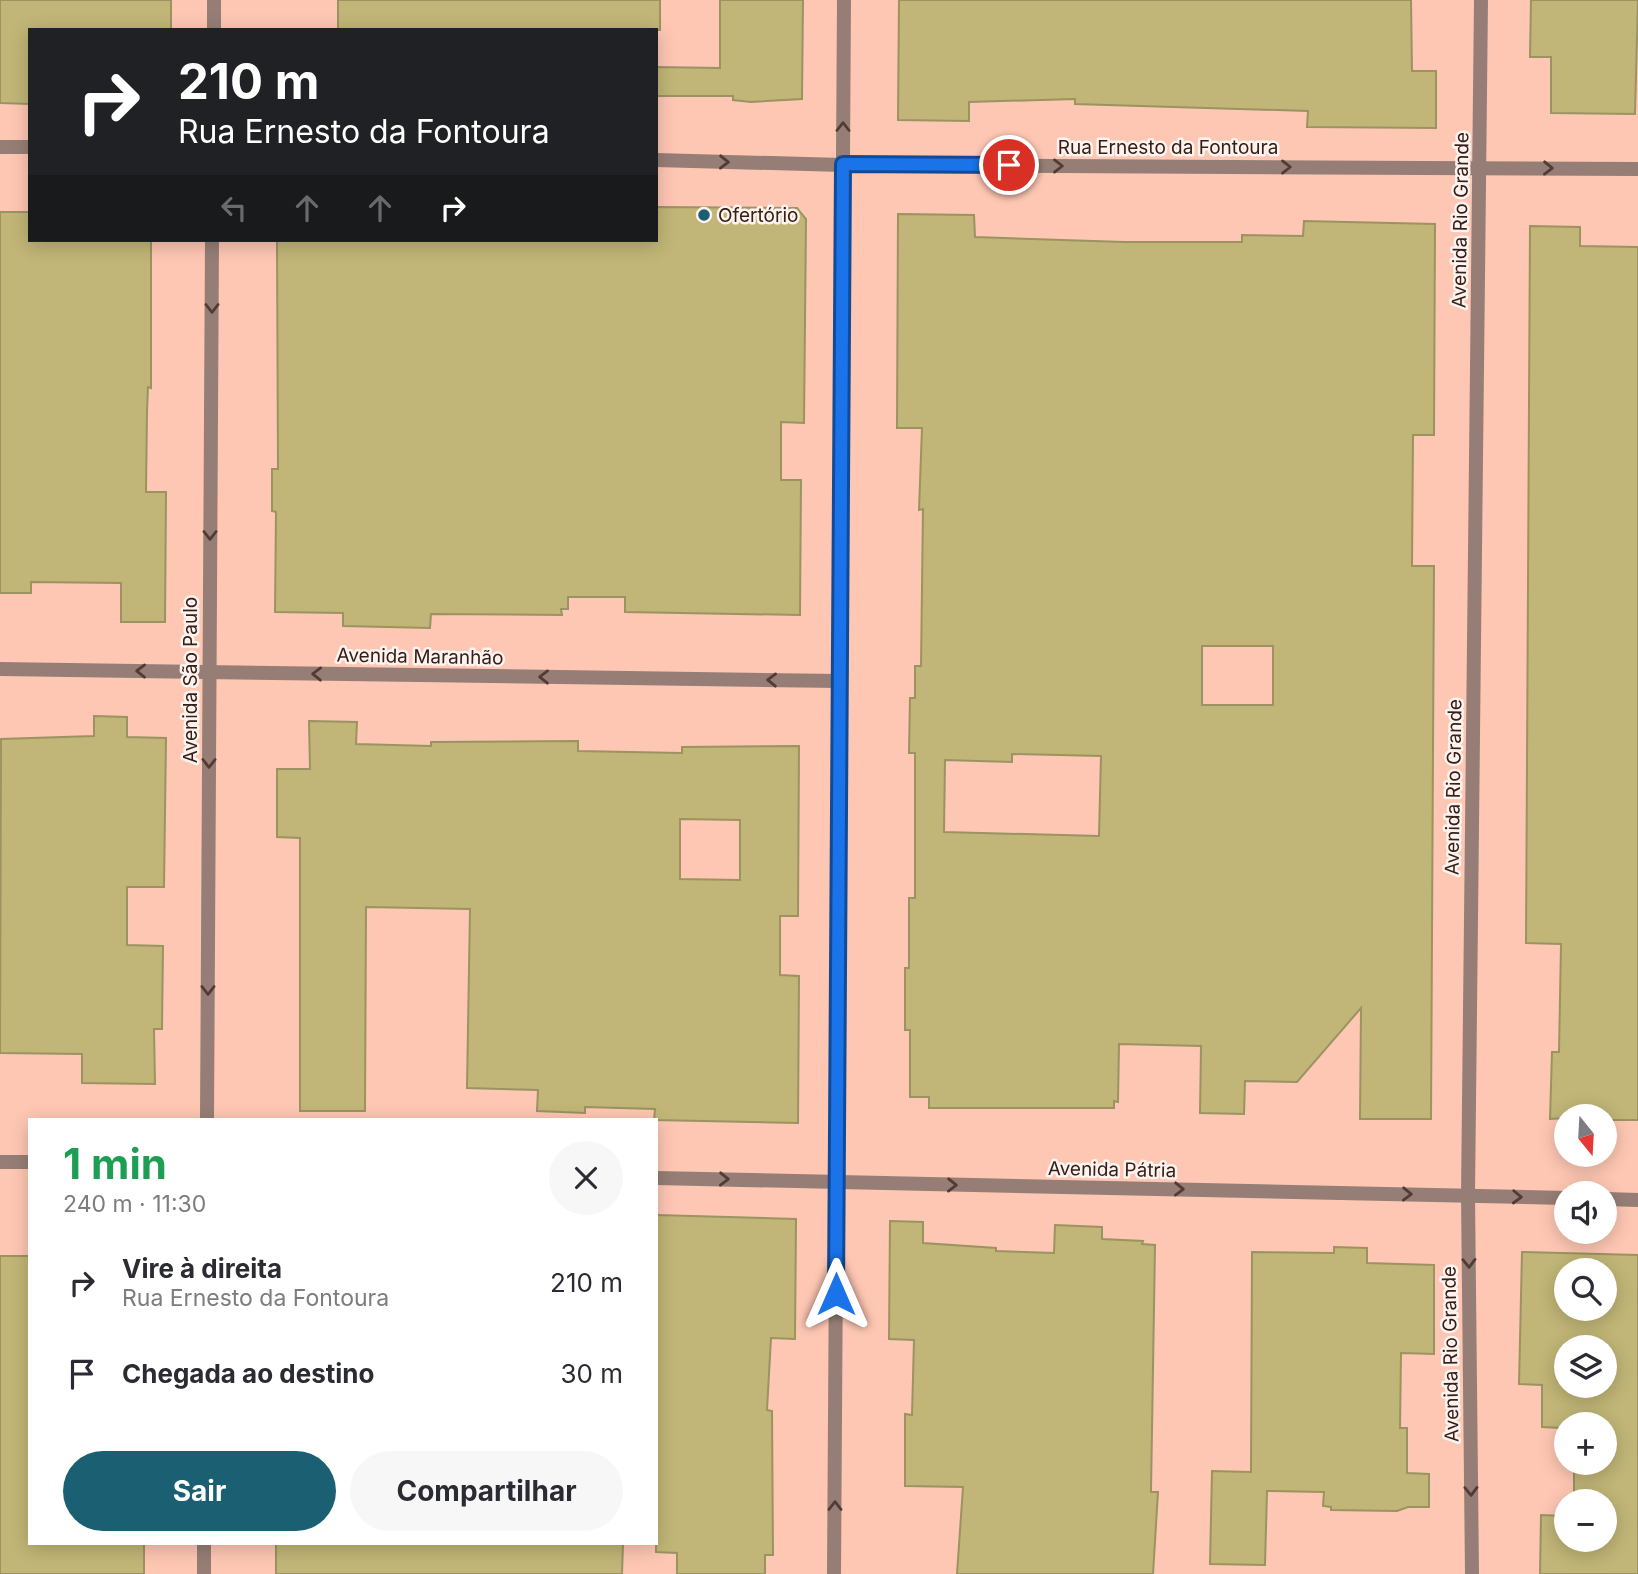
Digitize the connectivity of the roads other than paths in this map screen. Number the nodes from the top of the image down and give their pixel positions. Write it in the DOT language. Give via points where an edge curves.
graph roads {
  1 [pos="214,0"];
  2 [pos="844,0"];
  3 [pos="1481,0"];
  4 [pos="214,28"];
  5 [pos="0,147"];
  6 [pos="28,147"];
  7 [pos="658,160"];
  8 [pos="843,164"];
  9 [pos="1480,167"];
  10 [pos="1638,169"];
  11 [pos="212,242"];
  12 [pos="0,670"];
  13 [pos="209,673"];
  14 [pos="840,681"];
  15 [pos="207,1118"];
  16 [pos="0,1162"];
  17 [pos="28,1163"];
  18 [pos="658,1178"];
  19 [pos="837,1182"];
  20 [pos="1468,1195"];
  21 [pos="1554,1198"];
  22 [pos="1617,1199"];
  23 [pos="1638,1200"];
  24 [pos="204,1545"];
  25 [pos="204,1574"];
  26 [pos="834,1574"];
  27 [pos="1472,1574"];
  1 -- 4 [label="street"];
  8 -- 2 [label="street, one-way"];
  3 -- 9 [label="street, Avenida Rio Grande"];
  5 -- 6 [label="street"];
  7 -- 8 [label="street, Rua Ernesto da Fontoura, one-way"];
  8 -- 9 [label="street, Rua Ernesto da Fontoura, one-way"];
  8 -- 14 [label="street"];
  9 -- 10 [label="street, Rua Ernesto da Fontoura, one-way"];
  9 -- 20 [label="street, Avenida Rio Grande"];
  11 -- 13 [label="street, Avenida São Paulo, one-way"];
  13 -- 12 [label="street, Avenida Maranhão, one-way"];
  14 -- 13 [label="street, Avenida Maranhão, one-way"];
  13 -- 15 [label="street, Avenida São Paulo, one-way"];
  14 -- 19 [label="street"];
  16 -- 17 [label="street"];
  18 -- 19 [label="street, Avenida Pátria, one-way"];
  19 -- 20 [label="street, Avenida Pátria, one-way"];
  26 -- 19 [label="street, one-way"];
  20 -- 21 [label="street, Avenida Pátria, one-way"];
  20 -- 27 [label="street, Avenida Rio Grande, one-way"];
  22 -- 23 [label="street"];
  24 -- 25 [label="street"];
}
